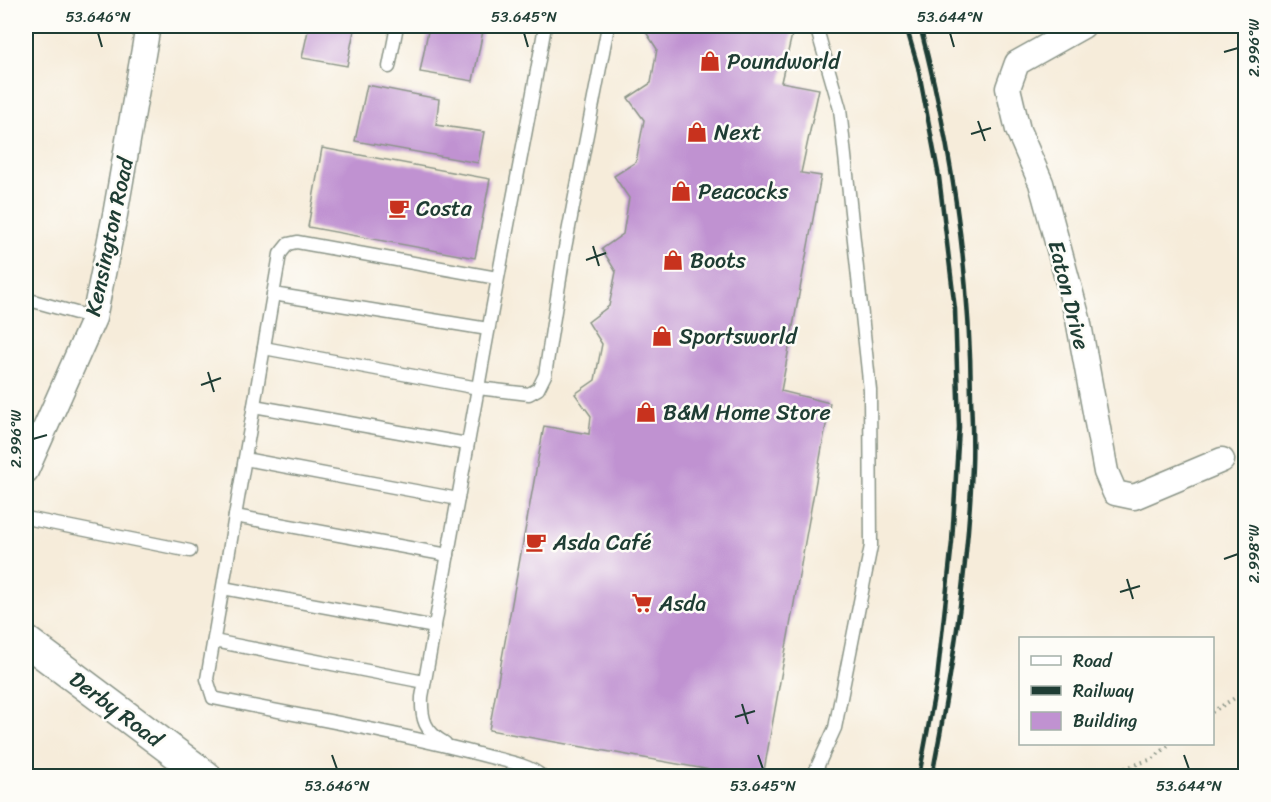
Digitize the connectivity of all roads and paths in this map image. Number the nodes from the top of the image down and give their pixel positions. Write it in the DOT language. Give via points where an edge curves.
graph roads {
  1 [pos="148,26"];
  2 [pos="397,26"];
  3 [pos="545,26"];
  4 [pos="608,26"];
  5 [pos="816,26"];
  6 [pos="1083,26"];
  7 [pos="389,67"];
  8 [pos="497,278"];
  9 [pos="273,294"];
  10 [pos="26,299"];
  11 [pos="94,318"];
  12 [pos="488,330"];
  13 [pos="264,348"];
  14 [pos="478,388"];
  15 [pos="254,406"];
  16 [pos="467,444"];
  17 [pos="245,459"];
  18 [pos="1222,460"];
  19 [pos="26,471"];
  20 [pos="458,498"];
  21 [pos="235,516"];
  22 [pos="26,518"];
  23 [pos="190,551"];
  24 [pos="448,555"];
  25 [pos="223,588"];
  26 [pos="435,627"];
  27 [pos="26,641"];
  28 [pos="214,641"];
  29 [pos="424,682"];
  30 [pos="1245,691"];
  31 [pos="1214,711"];
  32 [pos="1169,745"];
  33 [pos="453,747"];
  34 [pos="206,777"];
  35 [pos="542,777"];
  36 [pos="813,777"];
  37 [pos="1102,777"];
  1 -- 11 [label="street, Kensington Road"];
  2 -- 7 [label="lane"];
  3 -- 8 [label="lane"];
  4 -- 14 [label="lane" via="545,375 538,388 529,394"];
  5 -- 36 [label="lane" via="840,109 870,390 871,546 835,728"];
  6 -- 18 [label="street, Eaton Drive" via="1017,63 1008,88 1018,130 1041,183 1078,319 1106,472 1115,493 1134,497"];
  8 -- 9 [label="lane" via="297,242 288,244 280,254"];
  8 -- 12 [label="lane"];
  9 -- 12 [label="lane"];
  9 -- 13 [label="lane"];
  10 -- 11 [label="lane"];
  11 -- 19 [label="street, Kensington Road"];
  12 -- 14 [label="lane"];
  13 -- 14 [label="lane"];
  13 -- 15 [label="lane"];
  14 -- 16 [label="lane"];
  15 -- 16 [label="lane"];
  15 -- 17 [label="lane"];
  16 -- 20 [label="lane"];
  17 -- 20 [label="lane"];
  17 -- 21 [label="lane"];
  20 -- 24 [label="lane"];
  21 -- 24 [label="lane"];
  21 -- 25 [label="lane"];
  22 -- 23 [label="lane"];
  24 -- 26 [label="lane"];
  25 -- 26 [label="lane"];
  25 -- 28 [label="lane"];
  26 -- 29 [label="lane"];
  27 -- 34 [label="street, Derby Road"];
  28 -- 29 [label="lane"];
  28 -- 33 [label="lane" via="207,679 213,698"];
  29 -- 33 [label="lane" via="422,715 427,729"];
  30 -- 31 [label="path"];
  32 -- 37 [label="path" via="1152,759"];
  33 -- 35 [label="lane" via="516,764"];
}
